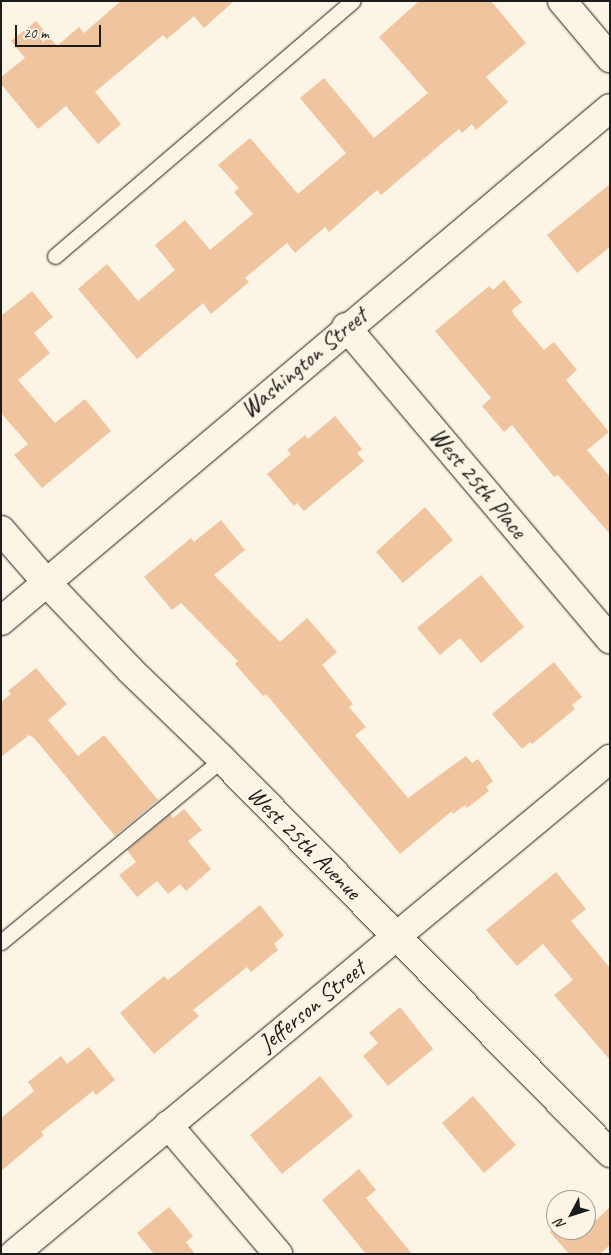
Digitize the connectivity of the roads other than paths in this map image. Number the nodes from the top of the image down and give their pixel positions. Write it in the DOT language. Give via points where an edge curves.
graph roads {
  1 [pos="353,1"];
  2 [pos="562,1"];
  3 [pos="610,58"];
  4 [pos="610,108"];
  5 [pos="55,256"];
  6 [pos="346,327"];
  7 [pos="1,530"];
  8 [pos="47,583"];
  9 [pos="1,622"];
  10 [pos="610,639"];
  11 [pos="222,759"];
  12 [pos="610,759"];
  13 [pos="397,937"];
  14 [pos="1,942"];
  15 [pos="168,1125"];
  16 [pos="610,1153"];
  17 [pos="14,1254"];
  18 [pos="278,1254"];
  1 -- 5 [label="lane"];
  2 -- 3 [label="street"];
  4 -- 6 [label="street, Washington Street"];
  6 -- 8 [label="street, Washington Street"];
  6 -- 10 [label="street, West 25th Place"];
  7 -- 8 [label="street, West 25th Avenue"];
  8 -- 9 [label="street, Washington Street"];
  8 -- 11 [label="street, West 25th Avenue"];
  11 -- 13 [label="street, West 25th Avenue"];
  11 -- 14 [label="lane"];
  12 -- 13 [label="street, Jefferson Street"];
  13 -- 15 [label="street, Jefferson Street"];
  13 -- 16 [label="street, West 25th Avenue"];
  15 -- 17 [label="street, Jefferson Street"];
  15 -- 18 [label="street"];
}
